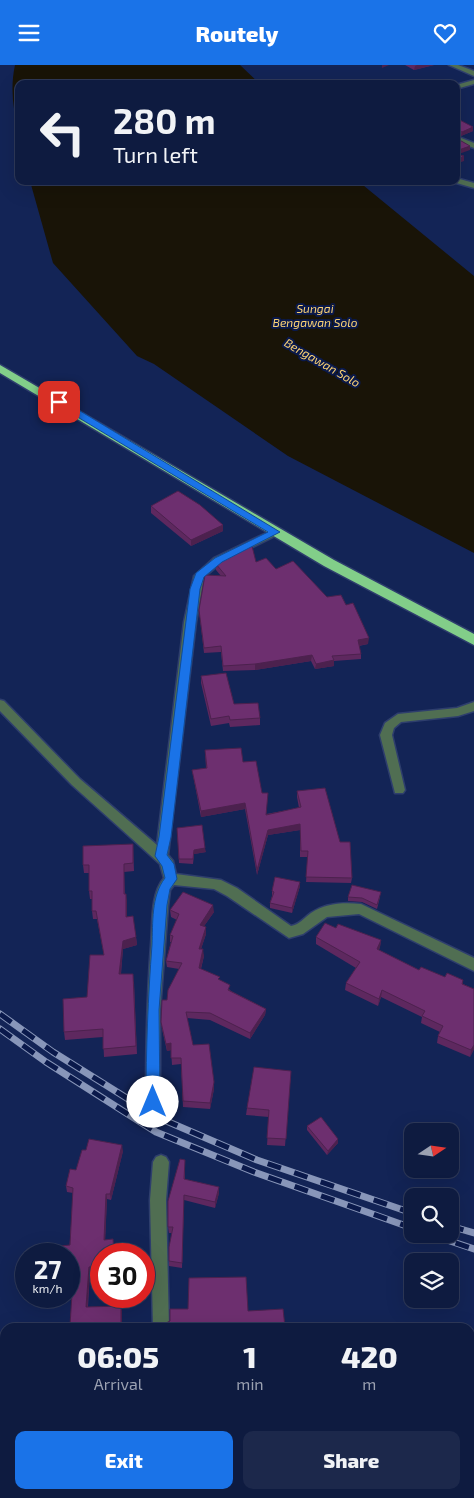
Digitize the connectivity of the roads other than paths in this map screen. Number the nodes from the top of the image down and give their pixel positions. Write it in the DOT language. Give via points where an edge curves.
graph roads {
  1 [pos="452,65"];
  2 [pos="474,74"];
  3 [pos="474,82"];
  4 [pos="460,86"];
  5 [pos="460,140"];
  6 [pos="474,146"];
  7 [pos="460,181"];
  8 [pos="474,186"];
  9 [pos="0,368"];
  10 [pos="275,532"];
  11 [pos="474,640"];
  12 [pos="0,705"];
  13 [pos="474,706"];
  14 [pos="399,790"];
  15 [pos="161,856"];
  16 [pos="171,879"];
  17 [pos="474,965"];
  18 [pos="153,1102"];
  19 [pos="161,1162"];
  20 [pos="161,1323"];
  1 -- 2 [label="street"];
  3 -- 4 [label="street"];
  5 -- 6 [label="street"];
  7 -- 8 [label="street"];
  9 -- 10 [label="highway"];
  10 -- 11 [label="highway"];
  10 -- 15 [label="street" via="218,560 199,576 190,622"];
  12 -- 15 [label="street" via="76,782"];
  13 -- 14 [label="street" via="458,712 398,718 388,726 386,735"];
  15 -- 16 [label="street" via="168,864"];
  16 -- 17 [label="street" via="216,884 289,931 299,931 321,913 345,908 361,909"];
  16 -- 18 [label="street" via="164,888 161,905 153,1010"];
  19 -- 20 [label="street" via="158,1200"];
}
